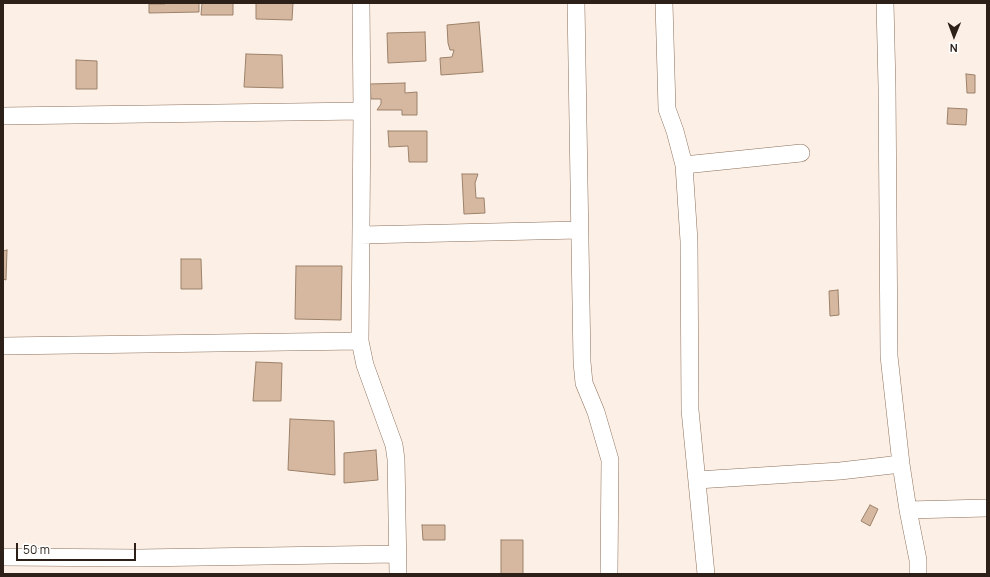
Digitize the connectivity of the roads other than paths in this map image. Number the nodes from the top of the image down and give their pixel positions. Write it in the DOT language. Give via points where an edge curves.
graph roads {
  1 [pos="361,3"];
  2 [pos="576,3"];
  3 [pos="664,3"];
  4 [pos="885,3"];
  5 [pos="362,111"];
  6 [pos="3,116"];
  7 [pos="801,152"];
  8 [pos="684,165"];
  9 [pos="579,230"];
  10 [pos="361,236"];
  11 [pos="360,341"];
  12 [pos="3,346"];
  13 [pos="900,464"];
  14 [pos="697,480"];
  15 [pos="987,508"];
  16 [pos="908,510"];
  17 [pos="398,554"];
  18 [pos="3,557"];
  19 [pos="398,574"];
  20 [pos="609,574"];
  21 [pos="706,574"];
  22 [pos="918,574"];
  1 -- 5 [label="street"];
  2 -- 9 [label="street"];
  3 -- 8 [label="street" via="667,109"];
  4 -- 13 [label="street" via="889,356"];
  5 -- 6 [label="street"];
  5 -- 10 [label="street"];
  7 -- 8 [label="street"];
  8 -- 14 [label="street" via="689,241 690,410"];
  9 -- 10 [label="street"];
  9 -- 20 [label="street" via="584,382 610,460"];
  10 -- 11 [label="street"];
  11 -- 12 [label="street"];
  11 -- 17 [label="street" via="365,365 394,445"];
  13 -- 14 [label="street" via="840,472"];
  13 -- 16 [label="street"];
  14 -- 21 [label="street"];
  15 -- 16 [label="street"];
  16 -- 22 [label="street" via="918,560"];
  17 -- 18 [label="street" via="138,558"];
  17 -- 19 [label="street"];
}
